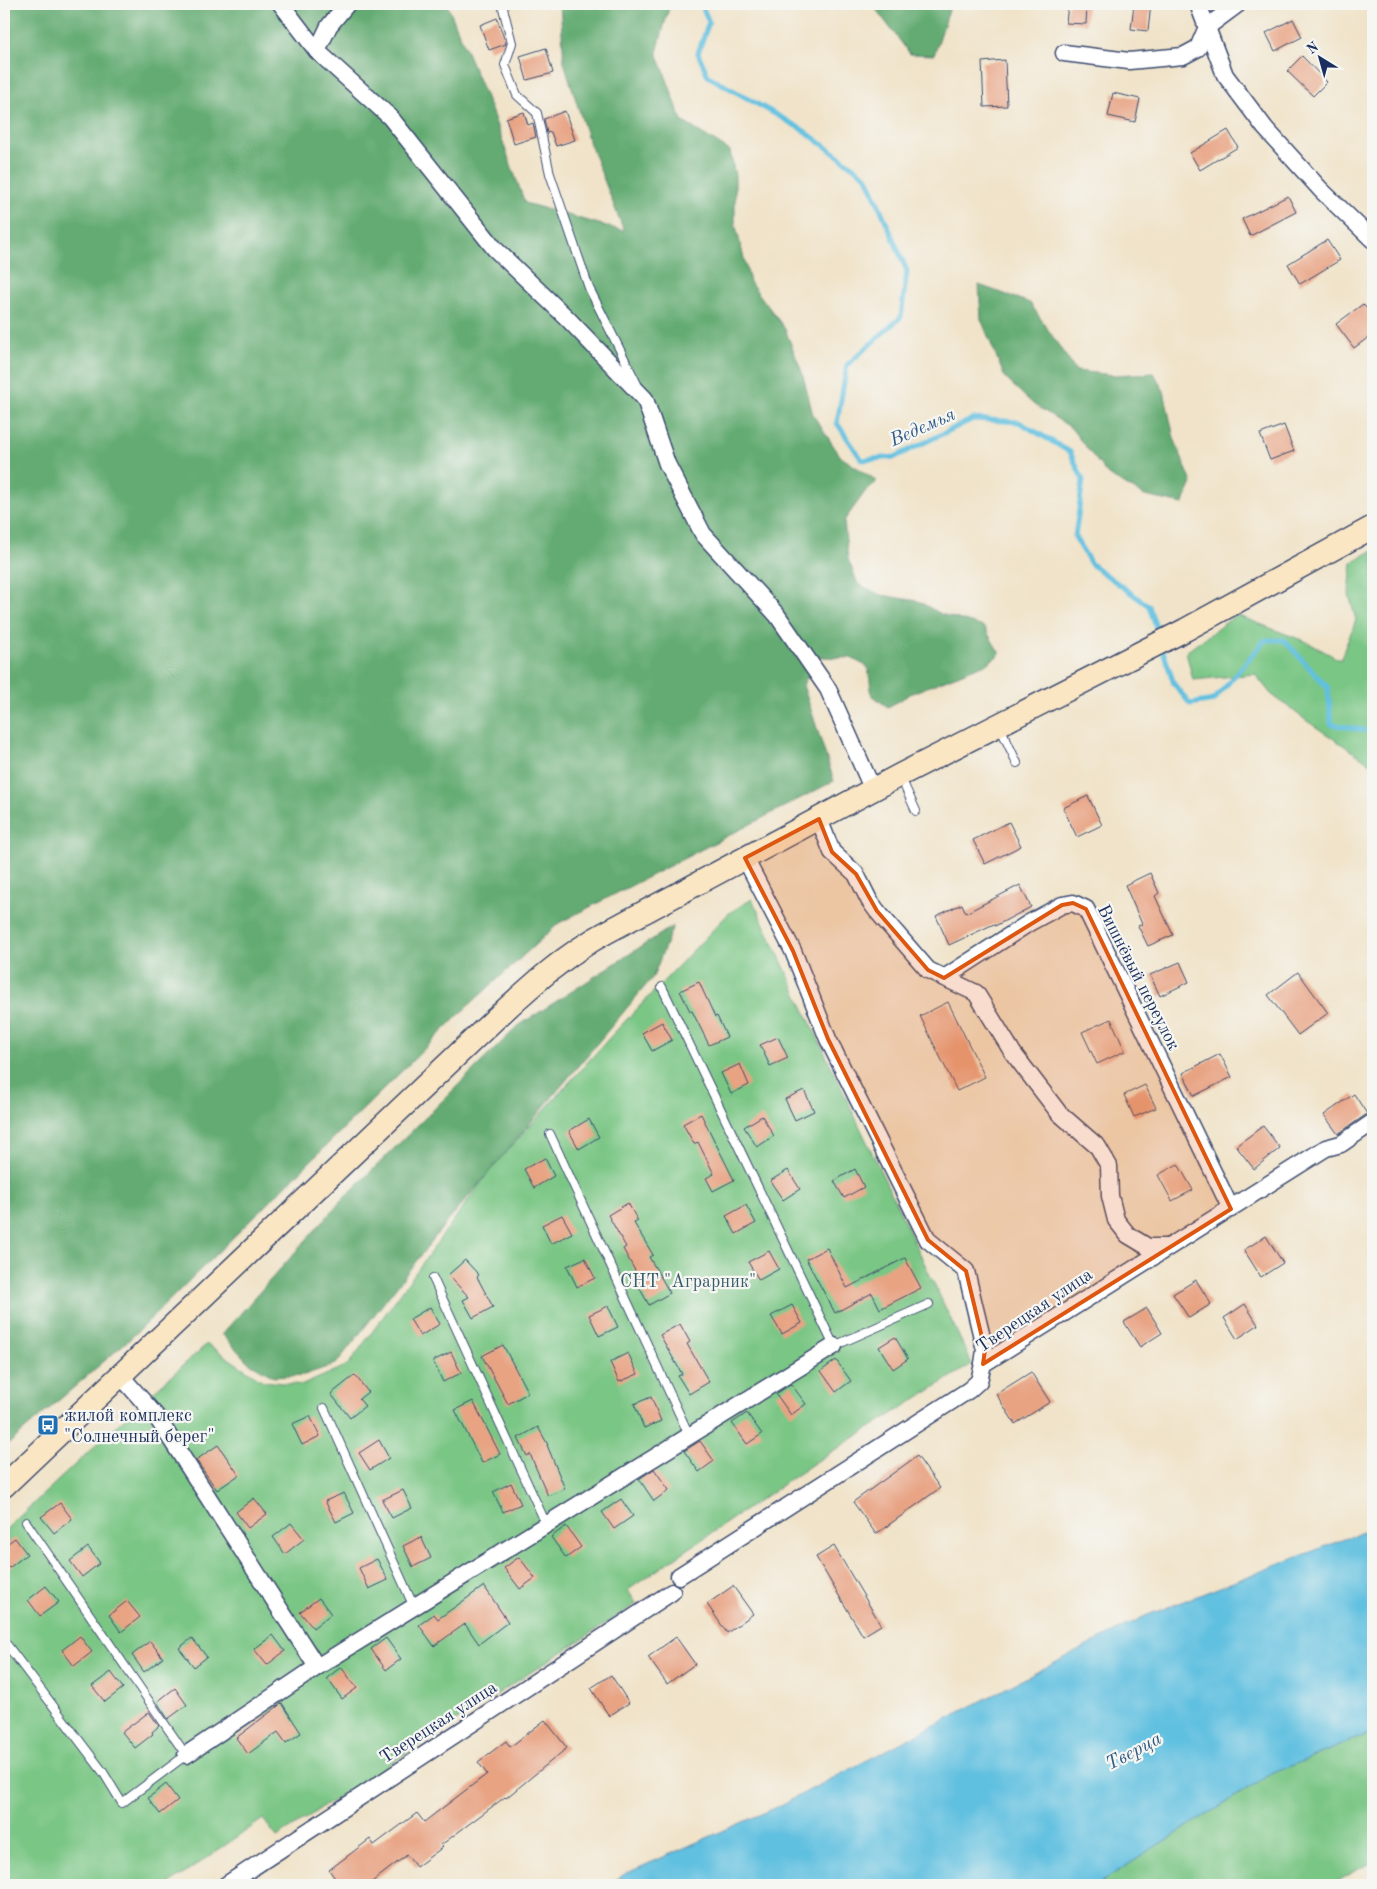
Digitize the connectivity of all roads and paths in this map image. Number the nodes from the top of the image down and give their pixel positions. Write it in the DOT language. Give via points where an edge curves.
graph roads {
  1 [pos="282,4"];
  2 [pos="346,4"];
  3 [pos="504,4"];
  4 [pos="1198,4"];
  5 [pos="1238,4"];
  6 [pos="1207,27"];
  7 [pos="316,51"];
  8 [pos="1064,53"];
  9 [pos="1373,240"];
  10 [pos="645,399"];
  11 [pos="1373,527"];
  12 [pos="999,725"];
  13 [pos="1018,763"];
  14 [pos="900,775"];
  15 [pos="873,790"];
  16 [pos="916,811"];
  17 [pos="819,818"];
  18 [pos="744,858"];
  19 [pos="944,978"];
  20 [pos="662,987"];
  21 [pos="1373,1122"];
  22 [pos="550,1134"];
  23 [pos="1231,1209"];
  24 [pos="1168,1247"];
  25 [pos="433,1278"];
  26 [pos="929,1304"];
  27 [pos="834,1346"];
  28 [pos="983,1364"];
  29 [pos="121,1376"];
  30 [pos="324,1408"];
  31 [pos="689,1435"];
  32 [pos="4,1486"];
  33 [pos="26,1522"];
  34 [pos="547,1526"];
  35 [pos="678,1576"];
  36 [pos="672,1592"];
  37 [pos="414,1607"];
  38 [pos="4,1641"];
  39 [pos="317,1667"];
  40 [pos="186,1754"];
  41 [pos="226,1885"];
  1 -- 7 [label="street"];
  2 -- 7 [label="street"];
  3 -- 10 [label="lane" via="512,43 505,65 517,94 537,113 550,174 589,288"];
  4 -- 6 [label="street"];
  5 -- 6 [label="street"];
  6 -- 8 [label="street" via="1198,48 1182,56 1129,61"];
  6 -- 9 [label="street" via="1225,74 1266,128 1321,190"];
  7 -- 10 [label="street" via="390,117 495,250"];
  10 -- 15 [label="street" via="667,464 703,534 777,615 828,689"];
  11 -- 12 [label="main road" via="1185,630"];
  12 -- 13 [label="lane"];
  12 -- 14 [label="main road"];
  14 -- 15 [label="main road"];
  14 -- 16 [label="lane"];
  15 -- 17 [label="main road"];
  17 -- 18 [label="main road"];
  17 -- 19 [label="street" via="832,852 856,874 877,911 928,970"];
  18 -- 28 [label="street" via="793,951 828,1039 928,1240 966,1271 985,1350"];
  18 -- 29 [label="main road" via="592,940 552,968"];
  19 -- 23 [label="street, Вишнёвый переулок" via="1062,904 1073,903 1086,909"];
  19 -- 24 [label="street" via="976,993 1013,1053 1059,1114 1098,1147 1109,1166 1110,1196 1116,1220 1128,1235 1148,1246"];
  20 -- 27 [label="lane"];
  21 -- 23 [label="street, Тверецкая улица"];
  22 -- 31 [label="lane"];
  23 -- 24 [label="street, Тверецкая улица"];
  24 -- 28 [label="street, Тверецкая улица"];
  25 -- 34 [label="lane"];
  26 -- 27 [label="lane"];
  27 -- 31 [label="street"];
  28 -- 35 [label="street, Тверецкая улица" via="978,1381 968,1390"];
  29 -- 32 [label="main road"];
  29 -- 39 [label="street" via="156,1416"];
  30 -- 37 [label="lane"];
  31 -- 34 [label="street"];
  33 -- 40 [label="lane"];
  34 -- 37 [label="street"];
  36 -- 41 [label="street, Тверецкая улица"];
  37 -- 39 [label="street"];
  38 -- 40 [label="lane" via="103,1772 122,1803"];
  39 -- 40 [label="street"];
}
